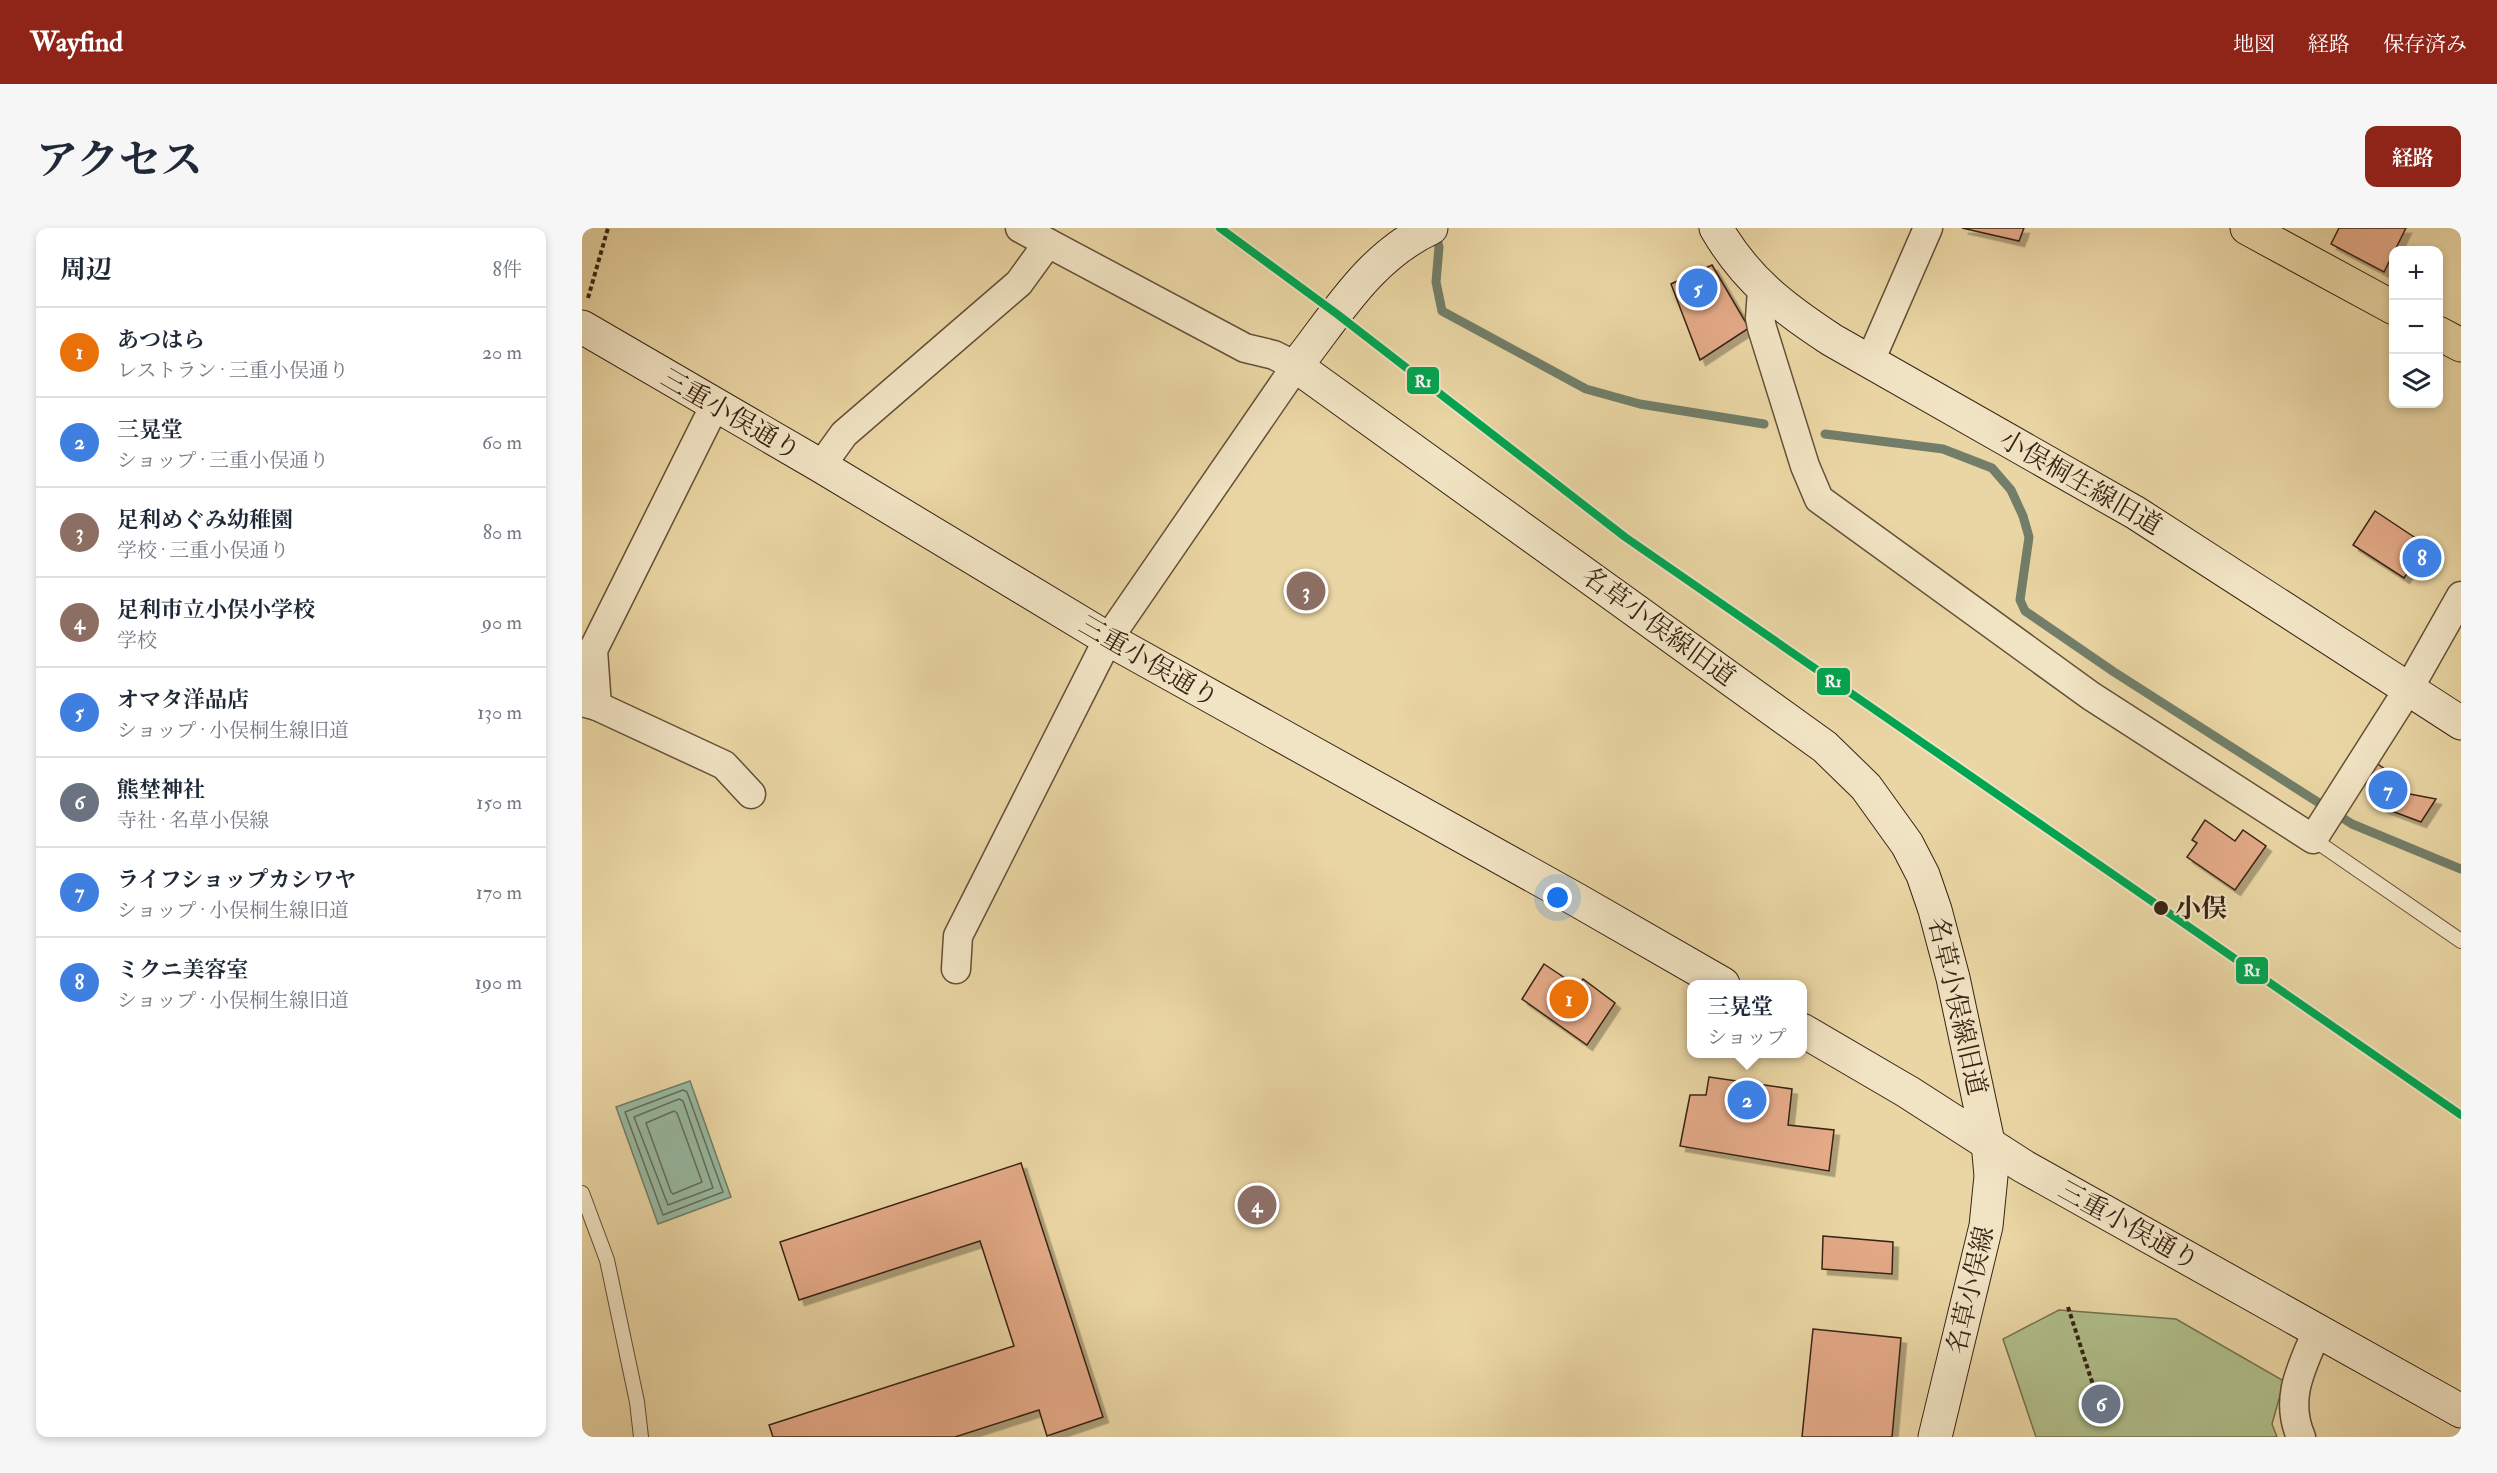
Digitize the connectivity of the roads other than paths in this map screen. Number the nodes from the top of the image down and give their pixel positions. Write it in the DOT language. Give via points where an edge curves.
graph roads {
  1 [pos="1020,228"];
  2 [pos="1431,228"];
  3 [pos="1716,228"];
  4 [pos="1928,228"];
  5 [pos="2247,228"];
  6 [pos="1048,243"];
  7 [pos="1762,290"];
  8 [pos="2389,305"];
  9 [pos="582,328"];
  10 [pos="2443,335"];
  11 [pos="2461,345"];
  12 [pos="1870,361"];
  13 [pos="1296,366"];
  14 [pos="715,405"];
  15 [pos="821,466"];
  16 [pos="2461,596"];
  17 [pos="1108,639"];
  18 [pos="2409,688"];
  19 [pos="590,704"];
  20 [pos="2461,723"];
  21 [pos="751,794"];
  22 [pos="2313,839"];
  23 [pos="2461,941"];
  24 [pos="956,969"];
  25 [pos="1716,980"];
  26 [pos="1807,1032"];
  27 [pos="1989,1142"];
  28 [pos="582,1193"];
  29 [pos="2316,1331"];
  30 [pos="2461,1411"];
  31 [pos="641,1437"];
  32 [pos="1935,1437"];
  33 [pos="2301,1437"];
  1 -- 6 [label="street"];
  2 -- 13 [label="main road" via="1374,265"];
  3 -- 7 [label="main road, 小俣桐生線旧道" via="1738,263"];
  4 -- 12 [label="street"];
  5 -- 8 [label="main road"];
  6 -- 13 [label="street" via="1245,348"];
  6 -- 15 [label="street" via="1019,283 844,434"];
  7 -- 12 [label="main road, 小俣桐生線旧道" via="1799,319"];
  7 -- 22 [label="street" via="1762,328 1819,499 2091,696"];
  9 -- 14 [label="main road, 三重小俣通り"];
  10 -- 11 [label="main road"];
  12 -- 18 [label="main road, 小俣桐生線旧道" via="2136,513"];
  13 -- 17 [label="street"];
  13 -- 27 [label="main road, 名草小俣線旧道" via="1779,712 1825,747 1866,787 1907,844 1923,875 1953,978"];
  14 -- 15 [label="main road, 三重小俣通り"];
  14 -- 19 [label="street" via="593,650"];
  15 -- 17 [label="main road, 三重小俣通り"];
  16 -- 18 [label="street"];
  17 -- 24 [label="street" via="958,936"];
  17 -- 25 [label="main road, 三重小俣通り"];
  18 -- 20 [label="main road, 小俣桐生線旧道"];
  18 -- 22 [label="street"];
  19 -- 21 [label="street" via="724,765"];
  22 -- 23 [label="lane"];
  26 -- 27 [label="main road, 三重小俣通り"];
  27 -- 29 [label="main road, 三重小俣通り" via="2023,1166"];
  27 -- 32 [label="main road, 名草小俣線" via="1991,1176 1986,1226"];
  28 -- 31 [label="lane" via="607,1260"];
  29 -- 30 [label="main road, 三重小俣通り"];
  29 -- 33 [label="street" via="2294,1387 2295,1425"];
}
